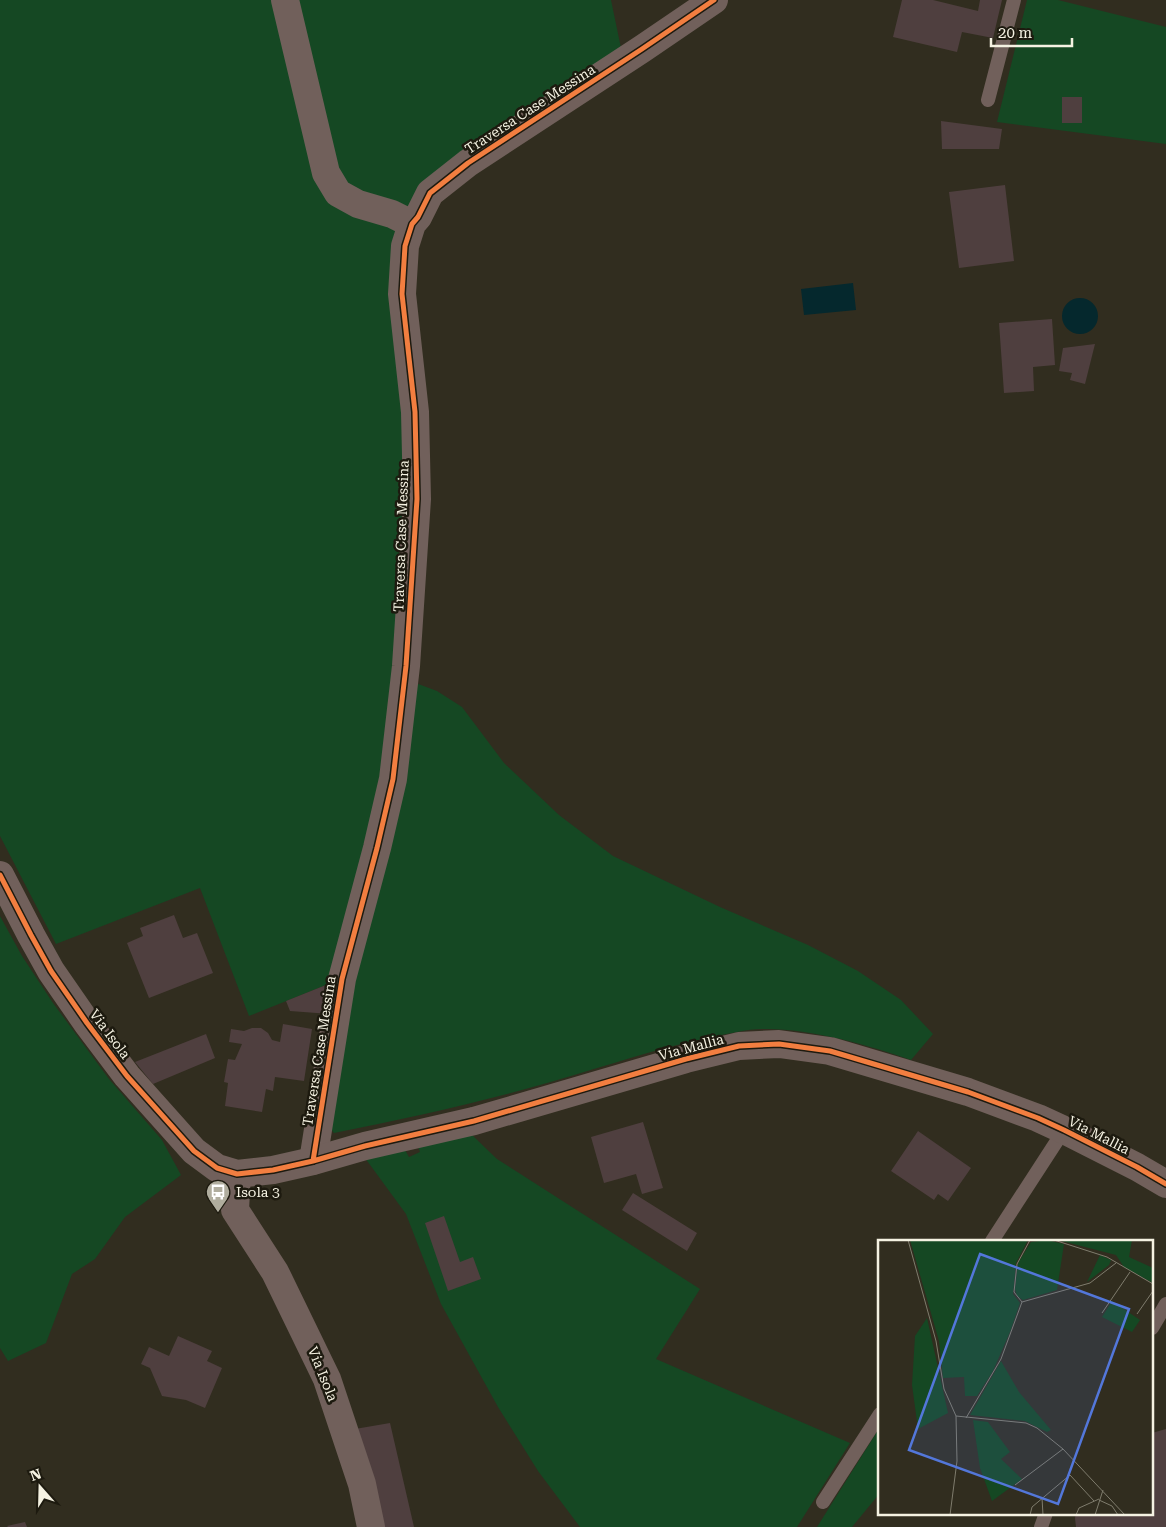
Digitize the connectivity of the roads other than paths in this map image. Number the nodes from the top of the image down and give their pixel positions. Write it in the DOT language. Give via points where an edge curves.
graph roads {
  1 [pos="285,0"];
  2 [pos="714,0"];
  3 [pos="1014,0"];
  4 [pos="988,100"];
  5 [pos="412,224"];
  6 [pos="0,875"];
  7 [pos="1064,1130"];
  8 [pos="313,1161"];
  9 [pos="238,1174"];
  10 [pos="1166,1184"];
  11 [pos="993,1240"];
  12 [pos="1166,1304"];
  13 [pos="1154,1325"];
  14 [pos="878,1417"];
  15 [pos="823,1502"];
  16 [pos="371,1527"];
  1 -- 5 [label="street" via="326,173 338,193"];
  2 -- 5 [label="street, Traversa Case Messina" via="468,163 430,193"];
  3 -- 4 [label="lane"];
  5 -- 8 [label="street, Traversa Case Messina" via="405,246 402,294 415,412 417,499 406,666 393,779 342,979"];
  6 -- 9 [label="street, Via Isola" via="51,971 127,1076 194,1151 217,1168"];
  7 -- 8 [label="street, Via Mallia" via="968,1092 830,1051 779,1044 739,1046 686,1058 474,1121"];
  7 -- 10 [label="street, Via Mallia"];
  7 -- 11 [label="lane"];
  8 -- 9 [label="street, Via Mallia"];
  9 -- 16 [label="street, Via Isola" via="235,1210 275,1272 327,1379 362,1484"];
  12 -- 13 [label="lane"];
  14 -- 15 [label="lane"];
}
